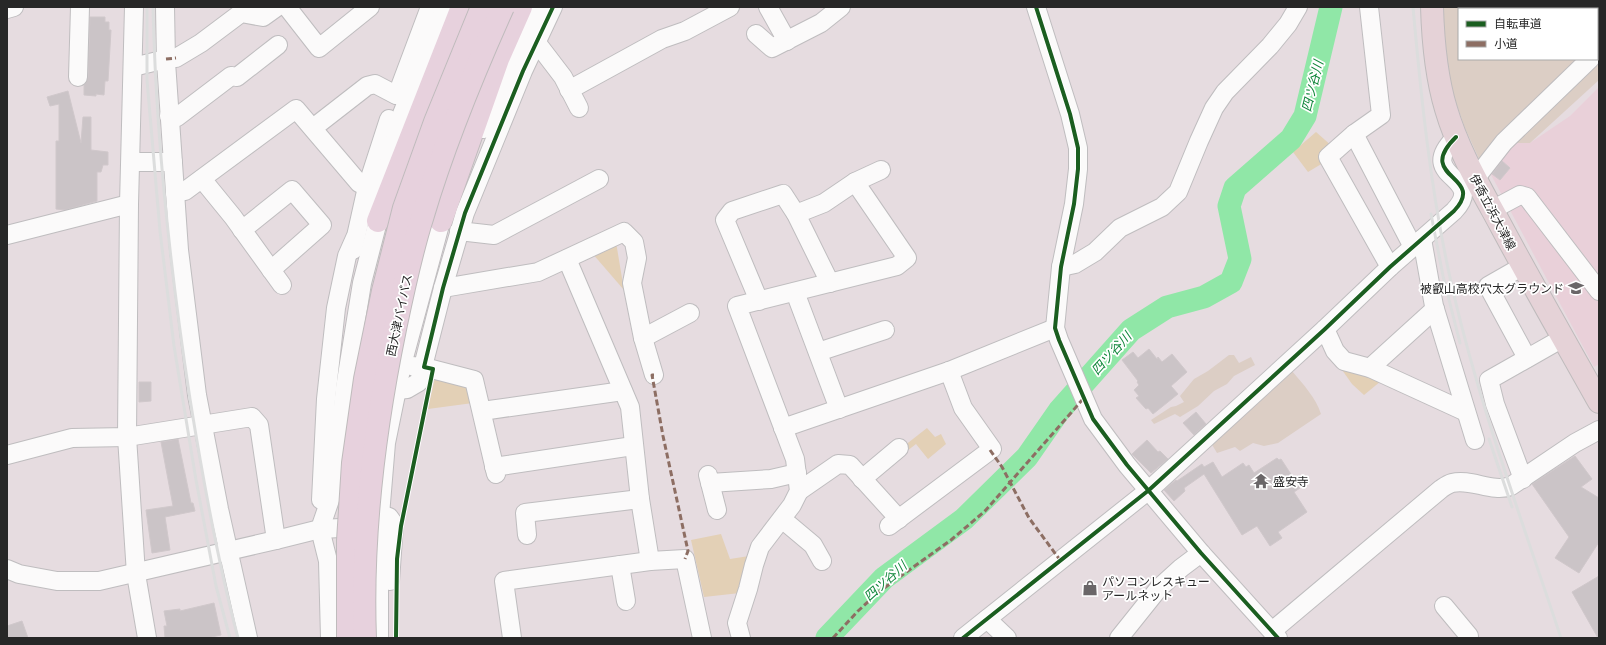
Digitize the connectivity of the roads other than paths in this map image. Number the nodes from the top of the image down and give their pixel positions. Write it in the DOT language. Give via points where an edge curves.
graph roads {
  1 [pos="14,7"];
  2 [pos="80,7"];
  3 [pos="134,7"];
  4 [pos="165,7"];
  5 [pos="277,7"];
  6 [pos="287,7"];
  7 [pos="370,7"];
  8 [pos="430,7"];
  9 [pos="446,7"];
  10 [pos="462,7"];
  11 [pos="482,7"];
  12 [pos="503,7"];
  13 [pos="521,7"];
  14 [pos="538,7"];
  15 [pos="553,7"];
  16 [pos="730,7"];
  17 [pos="768,7"];
  18 [pos="841,7"];
  19 [pos="1036,7"];
  20 [pos="1298,7"];
  21 [pos="1369,7"];
  22 [pos="1432,7"];
  23 [pos="7,9"];
  24 [pos="442,33"];
  25 [pos="756,34"];
  26 [pos="787,41"];
  27 [pos="537,43"];
  28 [pos="278,45"];
  29 [pos="171,58"];
  30 [pos="1589,60"];
  31 [pos="505,62"];
  32 [pos="133,68"];
  33 [pos="78,77"];
  34 [pos="570,90"];
  35 [pos="396,95"];
  36 [pos="579,108"];
  37 [pos="169,116"];
  38 [pos="313,128"];
  39 [pos="1354,134"];
  40 [pos="1456,137"];
  41 [pos="131,162"];
  42 [pos="172,162"];
  43 [pos="881,170"];
  44 [pos="202,178"];
  45 [pos="599,179"];
  46 [pos="1475,179"];
  47 [pos="855,182"];
  48 [pos="367,187"];
  49 [pos="175,193"];
  50 [pos="129,204"];
  51 [pos="1492,210"];
  52 [pos="796,214"];
  53 [pos="378,222"];
  54 [pos="450,226"];
  55 [pos="242,230"];
  56 [pos="7,235"];
  57 [pos="354,238"];
  58 [pos="1417,243"];
  59 [pos="567,259"];
  60 [pos="1522,266"];
  61 [pos="1060,267"];
  62 [pos="1390,267"];
  63 [pos="271,270"];
  64 [pos="362,283"];
  65 [pos="830,283"];
  66 [pos="282,285"];
  67 [pos="443,288"];
  68 [pos="1599,291"];
  69 [pos="795,292"];
  70 [pos="759,301"];
  71 [pos="1435,309"];
  72 [pos="690,313"];
  73 [pos="1055,328"];
  74 [pos="1324,329"];
  75 [pos="885,330"];
  76 [pos="643,338"];
  77 [pos="1563,338"];
  78 [pos="818,352"];
  79 [pos="1527,358"];
  80 [pos="402,365"];
  81 [pos="424,367"];
  82 [pos="1370,368"];
  83 [pos="949,371"];
  84 [pos="654,375"];
  85 [pos="396,390"];
  86 [pos="623,391"];
  87 [pos="1599,402"];
  88 [pos="839,409"];
  89 [pos="482,411"];
  90 [pos="1466,412"];
  91 [pos="203,425"];
  92 [pos="783,428"];
  93 [pos="1599,430"];
  94 [pos="127,436"];
  95 [pos="1475,440"];
  96 [pos="633,446"];
  97 [pos="899,448"];
  98 [pos="7,455"];
  99 [pos="862,479"];
  100 [pos="1523,479"];
  101 [pos="798,482"];
  102 [pos="1148,490"];
  103 [pos="640,499"];
  104 [pos="717,510"];
  105 [pos="782,519"];
  106 [pos="379,520"];
  107 [pos="312,531"];
  108 [pos="527,535"];
  109 [pos="276,540"];
  110 [pos="228,552"];
  111 [pos="1201,553"];
  112 [pos="822,560"];
  113 [pos="650,561"];
  114 [pos="620,565"];
  115 [pos="7,569"];
  116 [pos="136,574"];
  117 [pos="626,601"];
  118 [pos="1444,606"];
  119 [pos="986,619"];
  120 [pos="1275,635"];
  121 [pos="147,638"];
  122 [pos="248,638"];
  123 [pos="330,638"];
  124 [pos="348,638"];
  125 [pos="365,638"];
  126 [pos="379,638"];
  127 [pos="389,638"];
  128 [pos="512,638"];
  129 [pos="702,638"];
  130 [pos="741,638"];
  131 [pos="963,638"];
  132 [pos="1007,638"];
  133 [pos="1118,638"];
  134 [pos="1467,638"];
  1 -- 23 [label="street"];
  2 -- 33 [label="street"];
  3 -- 32 [label="street"];
  4 -- 29 [label="street"];
  5 -- 29 [label="street" via="263,17 241,13 201,43"];
  6 -- 7 [label="street" via="319,48"];
  8 -- 35 [label="street"];
  9 -- 24 [label="street"];
  10 -- 24 [label="highway"];
  11 -- 124 [label="highway, 西大津バイパス, bridge" via="434,122 407,201 383,291 365,379 353,463 348,541"];
  12 -- 125 [label="highway, 西大津バイパス, bridge" via="452,128 423,215 403,292 384,382 373,462 365,541"];
  13 -- 31 [label="highway"];
  14 -- 31 [label="street"];
  15 -- 27 [label="street"];
  16 -- 34 [label="street" via="685,31 659,34"];
  17 -- 26 [label="street"];
  18 -- 26 [label="street" via="821,23"];
  19 -- 61 [label="street" via="1070,114 1078,148 1074,204"];
  20 -- 61 [label="street" via="1270,46 1225,92 1214,108 1178,192 1162,207 1120,228 1095,252 1075,264"];
  21 -- 39 [label="street" via="1381,115"];
  22 -- 40 [label="main road, 伊香立浜大津線" via="1438,72 1446,109"];
  24 -- 53 [label="highway"];
  25 -- 26 [label="street" via="772,48"];
  27 -- 34 [label="street"];
  27 -- 54 [label="street" via="465,213"];
  28 -- 37 [label="street" via="177,117"];
  29 -- 32 [label="street"];
  29 -- 37 [label="street"];
  30 -- 46 [label="street" via="1504,142"];
  31 -- 54 [label="highway" via="455,177"];
  32 -- 41 [label="street"];
  34 -- 36 [label="street"];
  35 -- 38 [label="street" via="375,84 367,86"];
  35 -- 48 [label="street"];
  37 -- 42 [label="street"];
  38 -- 44 [label="street" via="296,109"];
  38 -- 48 [label="street" via="359,183"];
  39 -- 58 [label="street"];
  39 -- 62 [label="street" via="1328,157"];
  40 -- 46 [label="main road, 伊香立浜大津線"];
  40 -- 58 [label="street" via="1446,146 1442,157 1447,172 1463,190 1463,198 1454,211"];
  41 -- 42 [label="street"];
  41 -- 50 [label="street"];
  42 -- 49 [label="street"];
  43 -- 47 [label="street"];
  44 -- 49 [label="street" via="185,191"];
  44 -- 55 [label="street"];
  45 -- 54 [label="street" via="494,235"];
  46 -- 51 [label="main road, 伊香立浜大津線"];
  47 -- 52 [label="street" via="824,203"];
  47 -- 65 [label="street" via="907,258 897,266"];
  48 -- 57 [label="street"];
  49 -- 91 [label="street" via="179,250"];
  50 -- 56 [label="street"];
  50 -- 94 [label="street"];
  51 -- 60 [label="main road, 伊香立浜大津線"];
  51 -- 68 [label="street" via="1520,195 1527,197"];
  52 -- 65 [label="street"];
  52 -- 70 [label="street" via="783,194 732,212 725,220"];
  53 -- 64 [label="street"];
  54 -- 67 [label="street"];
  54 -- 80 [label="street"];
  55 -- 63 [label="street"];
  55 -- 63 [label="street" via="292,190 322,226"];
  57 -- 64 [label="street" via="352,257"];
  57 -- 107 [label="street" via="346,256 336,308 326,399 321,504 314,516 304,525"];
  58 -- 62 [label="street"];
  58 -- 71 [label="street"];
  59 -- 67 [label="street" via="538,272"];
  59 -- 76 [label="street" via="624,232 634,242 636,258 632,283"];
  59 -- 86 [label="street"];
  60 -- 77 [label="main road, 伊香立浜大津線"];
  60 -- 79 [label="street" via="1488,286"];
  61 -- 73 [label="street"];
  62 -- 74 [label="street"];
  63 -- 66 [label="street"];
  64 -- 107 [label="street" via="345,388 334,488"];
  65 -- 69 [label="street"];
  67 -- 81 [label="street"];
  69 -- 70 [label="street"];
  69 -- 78 [label="street"];
  70 -- 92 [label="street" via="737,306"];
  71 -- 82 [label="street"];
  71 -- 90 [label="street"];
  72 -- 76 [label="street"];
  73 -- 83 [label="street"];
  73 -- 102 [label="street" via="1093,419"];
  74 -- 82 [label="street" via="1335,351 1344,361"];
  74 -- 102 [label="street"];
  75 -- 78 [label="street"];
  76 -- 84 [label="street"];
  77 -- 79 [label="street"];
  77 -- 87 [label="main road, 伊香立浜大津線"];
  78 -- 88 [label="street"];
  79 -- 100 [label="street" via="1489,380 1495,404"];
  80 -- 81 [label="street"];
  80 -- 85 [label="street"];
  81 -- 85 [label="street" via="419,382 407,389"];
  81 -- 89 [label="street" via="474,380"];
  82 -- 90 [label="street"];
  83 -- 88 [label="street"];
  83 -- 99 [label="street" via="963,408 992,449 894,523"];
  85 -- 106 [label="street" via="386,443"];
  86 -- 89 [label="street"];
  86 -- 96 [label="street" via="630,407"];
  88 -- 92 [label="street"];
  89 -- 96 [label="street" via="495,471"];
  90 -- 95 [label="street"];
  91 -- 94 [label="street"];
  91 -- 109 [label="street" via="252,417 259,425"];
  91 -- 110 [label="street"];
  92 -- 101 [label="street" via="795,459"];
  93 -- 100 [label="street" via="1575,443"];
  94 -- 98 [label="street" via="72,438"];
  94 -- 116 [label="street"];
  96 -- 103 [label="street"];
  97 -- 99 [label="street"];
  99 -- 101 [label="street" via="850,465 838,464"];
  100 -- 120 [label="street" via="1505,488 1452,483 1441,489"];
  101 -- 104 [label="street" via="771,479 709,479"];
  101 -- 105 [label="street" via="792,505"];
  102 -- 111 [label="street"];
  102 -- 119 [label="street"];
  103 -- 108 [label="street" via="525,513"];
  103 -- 113 [label="street"];
  105 -- 112 [label="street" via="813,545"];
  105 -- 130 [label="street" via="760,547 737,623"];
  106 -- 107 [label="street"];
  106 -- 126 [label="street"];
  106 -- 127 [label="street" via="389,518 394,524 388,609"];
  107 -- 109 [label="street"];
  107 -- 123 [label="street" via="328,561"];
  109 -- 110 [label="street"];
  110 -- 116 [label="street"];
  110 -- 122 [label="street"];
  111 -- 120 [label="street"];
  111 -- 133 [label="street" via="1159,588"];
  113 -- 114 [label="street"];
  113 -- 129 [label="street" via="686,558"];
  114 -- 117 [label="street"];
  114 -- 128 [label="street" via="504,581"];
  115 -- 116 [label="street" via="19,574 57,581 99,581"];
  116 -- 121 [label="street"];
  118 -- 134 [label="street"];
  119 -- 131 [label="street"];
  119 -- 132 [label="street"];
}
